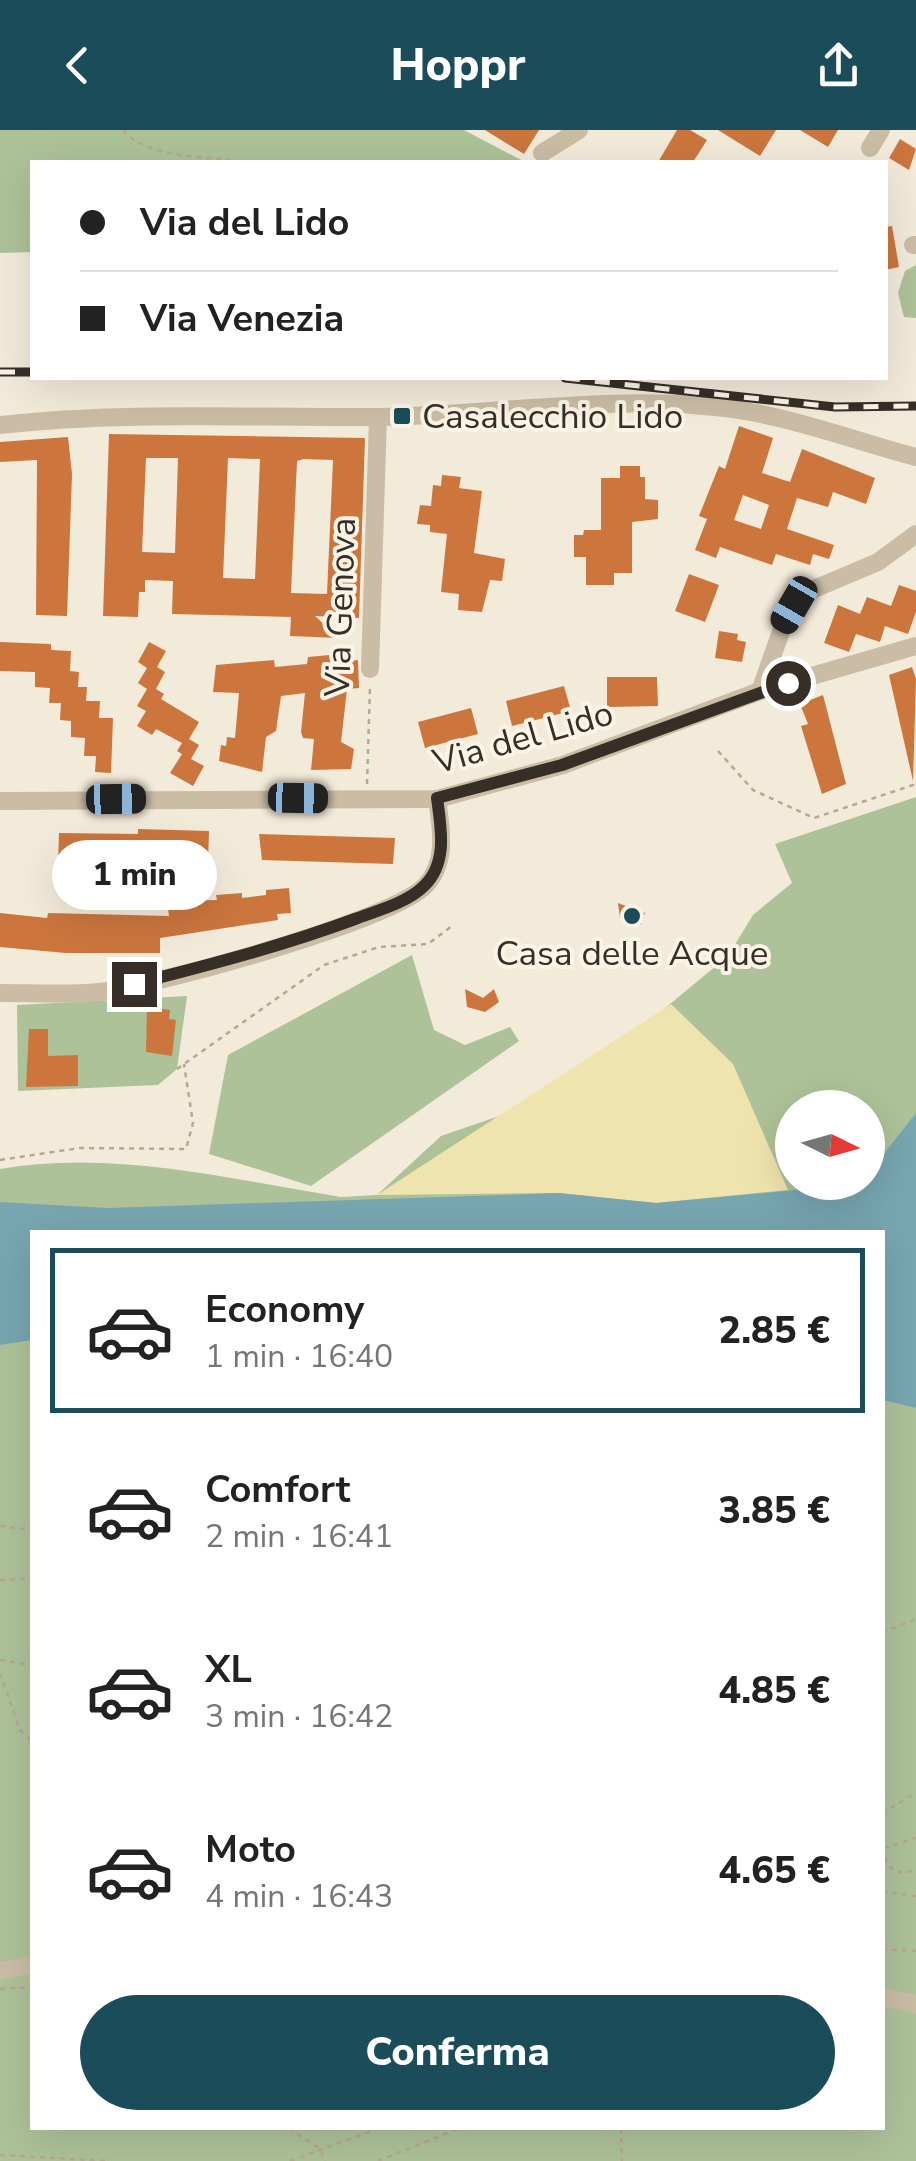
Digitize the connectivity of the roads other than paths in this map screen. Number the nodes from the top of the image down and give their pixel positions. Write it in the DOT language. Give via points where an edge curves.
graph roads {
  1 [pos="579,130"];
  2 [pos="881,130"];
  3 [pos="870,148"];
  4 [pos="542,153"];
  5 [pos="378,416"];
  6 [pos="0,424"];
  7 [pos="916,456"];
  8 [pos="916,534"];
  9 [pos="916,646"];
  10 [pos="370,669"];
  11 [pos="760,692"];
  12 [pos="437,798"];
  13 [pos="0,800"];
  14 [pos="0,993"];
  15 [pos="30,1965"];
  16 [pos="0,1971"];
  17 [pos="886,2001"];
  18 [pos="916,2004"];
  1 -- 4 [label="street"];
  2 -- 3 [label="street"];
  5 -- 6 [label="street" via="123,416"];
  5 -- 7 [label="street" via="697,407 756,412"];
  5 -- 10 [label="street, Via Genova"];
  8 -- 11 [label="street" via="878,562 806,592 783,626"];
  9 -- 11 [label="street, Via del Lido"];
  11 -- 12 [label="street, Via del Lido" via="562,765"];
  12 -- 13 [label="street, Via del Lido"];
  12 -- 14 [label="street" via="439,862 424,886 389,906 265,952 100,992"];
  15 -- 16 [label="street"];
  17 -- 18 [label="street"];
}
